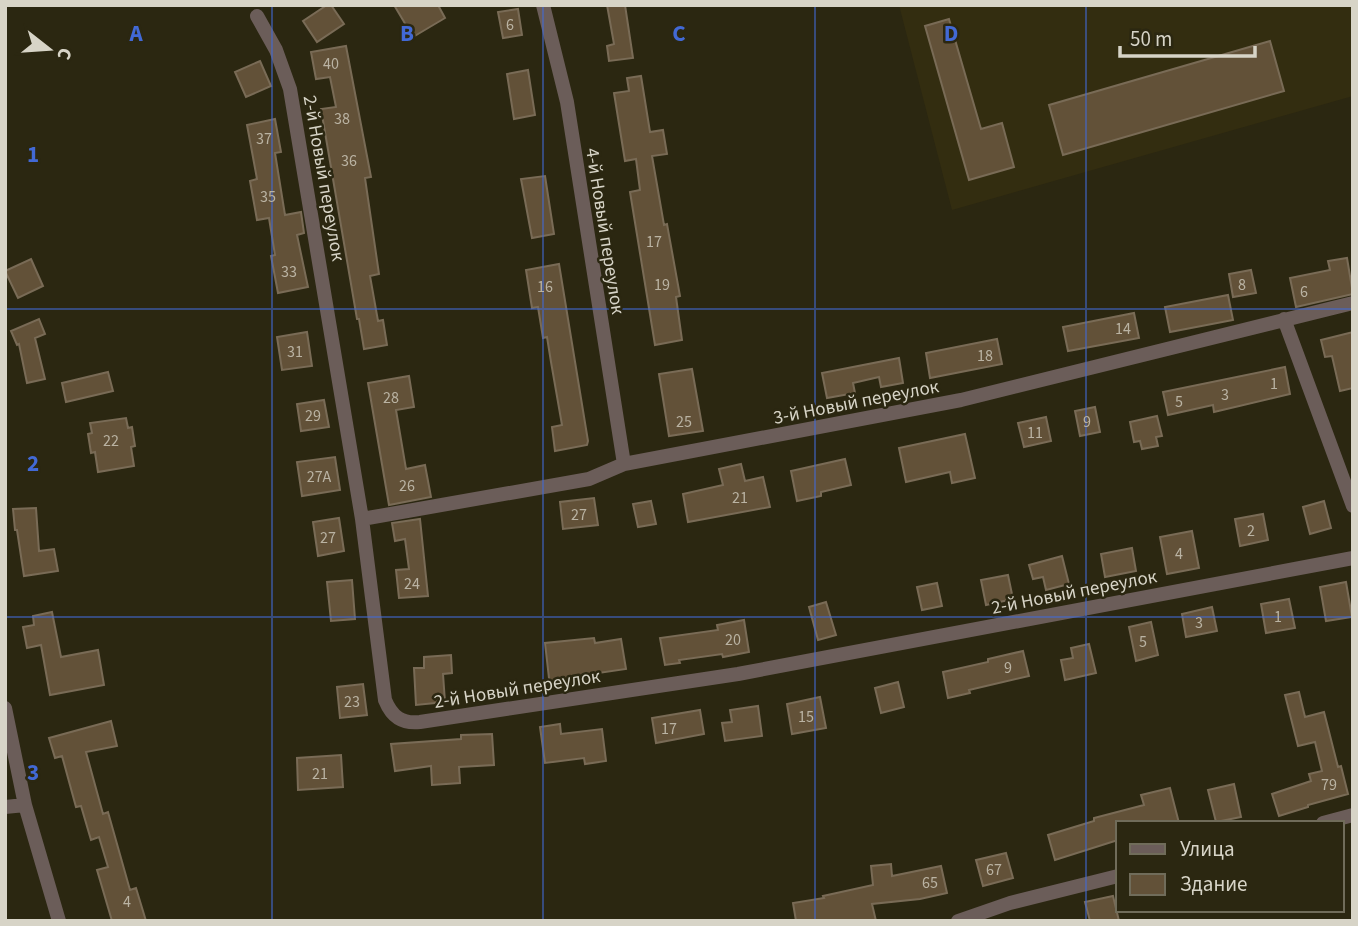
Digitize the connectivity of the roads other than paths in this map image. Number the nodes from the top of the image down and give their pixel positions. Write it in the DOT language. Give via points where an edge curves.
graph roads {
  1 [pos="543,5"];
  2 [pos="257,16"];
  3 [pos="1353,303"];
  4 [pos="1284,319"];
  5 [pos="624,464"];
  6 [pos="1353,506"];
  7 [pos="362,519"];
  8 [pos="1353,558"];
  9 [pos="5,708"];
  10 [pos="25,805"];
  11 [pos="5,807"];
  12 [pos="1353,815"];
  13 [pos="1331,821"];
  14 [pos="1116,876"];
  15 [pos="59,921"];
  16 [pos="958,921"];
  1 -- 5 [label="street, 4-й Новый переулок" via="567,102"];
  2 -- 7 [label="street, 2-й Новый переулок" via="290,89"];
  3 -- 4 [label="street, 3-й Новый переулок"];
  4 -- 5 [label="street, 3-й Новый переулок" via="961,400"];
  4 -- 6 [label="street"];
  5 -- 7 [label="street, 3-й Новый переулок" via="589,479"];
  7 -- 8 [label="street, 2-й Новый переулок" via="385,700 390,712 408,723 738,674"];
  9 -- 10 [label="street"];
  10 -- 11 [label="street"];
  10 -- 15 [label="street"];
  12 -- 13 [label="street"];
  14 -- 16 [label="street"];
}
